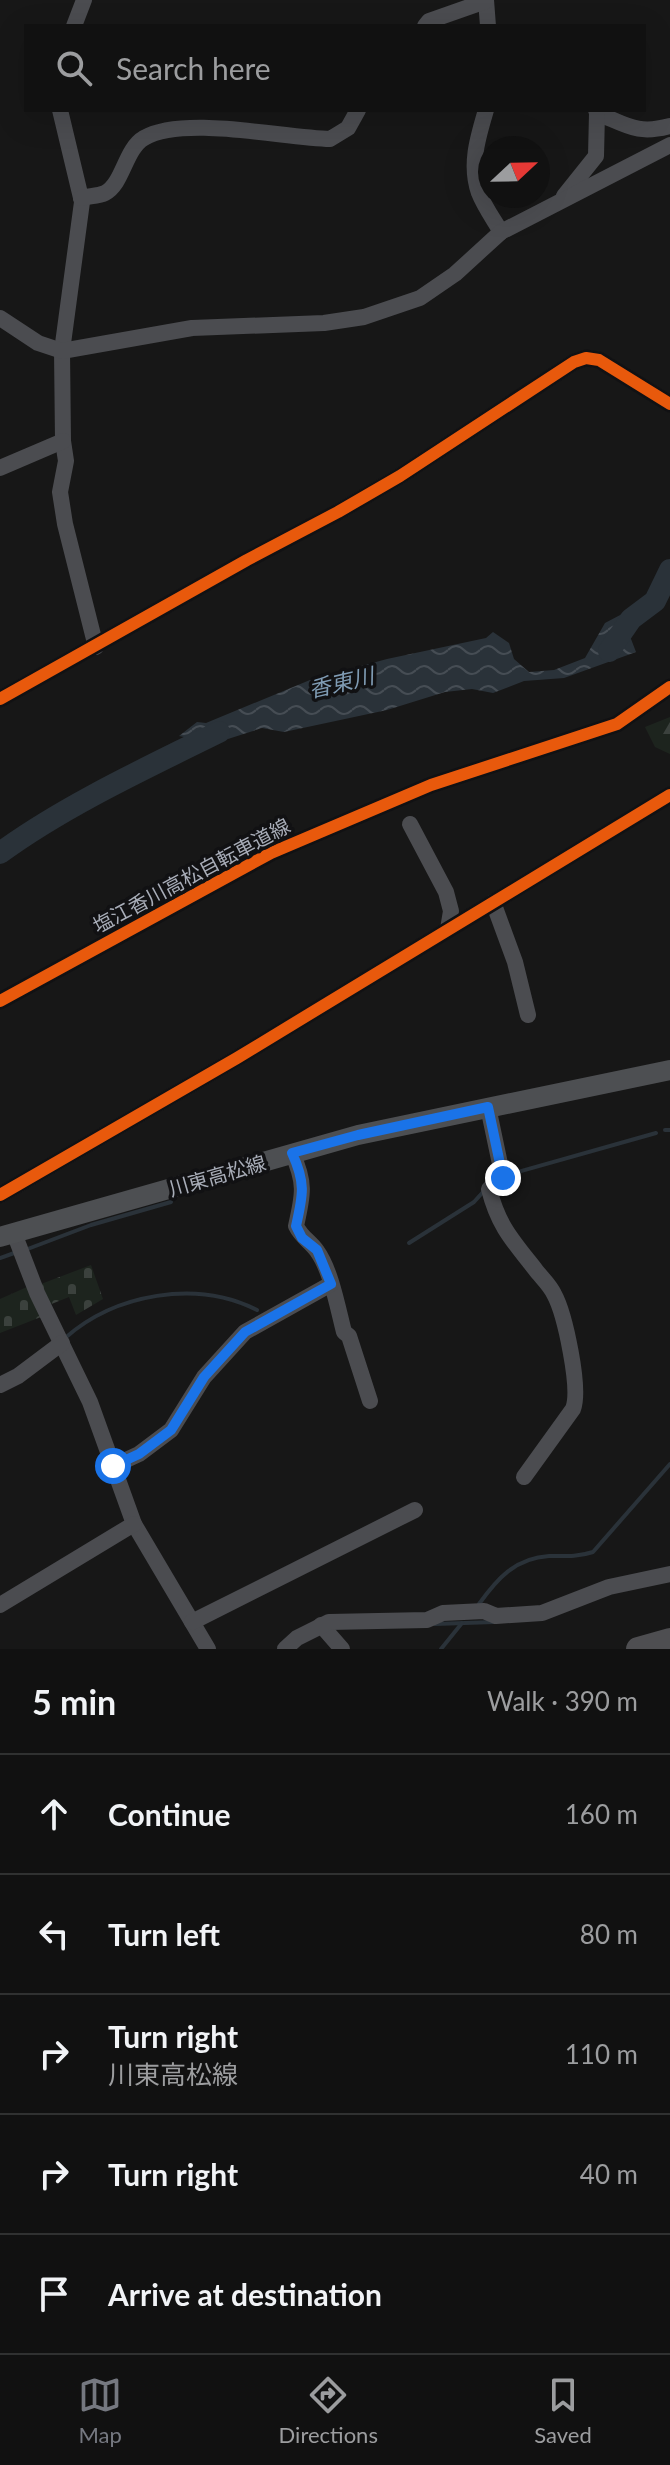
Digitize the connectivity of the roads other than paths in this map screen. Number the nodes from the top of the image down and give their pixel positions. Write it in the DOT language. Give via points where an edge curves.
graph roads {
  1 [pos="84,0"];
  2 [pos="486,0"];
  3 [pos="75,24"];
  4 [pos="427,24"];
  5 [pos="488,24"];
  6 [pos="60,112"];
  7 [pos="357,112"];
  8 [pos="485,112"];
  9 [pos="597,112"];
  10 [pos="599,112"];
  11 [pos="670,126"];
  12 [pos="670,145"];
  13 [pos="81,198"];
  14 [pos="558,203"];
  15 [pos="501,232"];
  16 [pos="0,318"];
  17 [pos="62,351"];
  18 [pos="670,404"];
  19 [pos="63,441"];
  20 [pos="0,468"];
  21 [pos="96,647"];
  22 [pos="0,699"];
  23 [pos="670,795"];
  24 [pos="410,824"];
  25 [pos="493,902"];
  26 [pos="448,929"];
  27 [pos="528,1015"];
  28 [pos="670,1070"];
  29 [pos="488,1107"];
  30 [pos="292,1153"];
  31 [pos="0,1195"];
  32 [pos="7,1235"];
  33 [pos="331,1284"];
  34 [pos="62,1343"];
  35 [pos="0,1385"];
  36 [pos="370,1401"];
  37 [pos="113,1466"];
  38 [pos="524,1477"];
  39 [pos="415,1510"];
  40 [pos="134,1524"];
  41 [pos="670,1574"];
  42 [pos="0,1605"];
  43 [pos="192,1622"];
  44 [pos="321,1625"];
  45 [pos="670,1640"];
  46 [pos="208,1649"];
  47 [pos="285,1649"];
  48 [pos="342,1649"];
  49 [pos="638,1649"];
  1 -- 3 [label="street"];
  2 -- 4 [label="street"];
  2 -- 5 [label="street"];
  6 -- 13 [label="street"];
  7 -- 13 [label="street" via="348,128 330,139 202,127 142,138 106,193"];
  8 -- 15 [label="street" via="475,146 475,170 479,192"];
  9 -- 14 [label="street" via="596,156"];
  10 -- 11 [label="street" via="639,130"];
  12 -- 14 [label="street"];
  13 -- 17 [label="street"];
  14 -- 15 [label="street"];
  15 -- 17 [label="street" via="420,298 364,317 192,328"];
  16 -- 17 [label="street" via="38,343"];
  17 -- 19 [label="street"];
  18 -- 21 [label="street" via="599,360 574,362 400,476"];
  19 -- 20 [label="street"];
  19 -- 21 [label="street" via="66,461 60,492 65,524"];
  21 -- 22 [label="street"];
  23 -- 25 [label="street"];
  24 -- 26 [label="street" via="446,892"];
  25 -- 26 [label="street"];
  25 -- 27 [label="street"];
  26 -- 31 [label="street"];
  28 -- 29 [label="main road, 川東高松線"];
  29 -- 30 [label="main road, 川東高松線"];
  29 -- 38 [label="street" via="503,1178 489,1189 495,1213 554,1293 570,1344 577,1400"];
  30 -- 32 [label="main road, 川東高松線"];
  30 -- 33 [label="street" via="302,1175 296,1226 317,1250"];
  32 -- 34 [label="street"];
  33 -- 36 [label="street"];
  33 -- 37 [label="street" via="245,1332 204,1377 171,1430"];
  34 -- 35 [label="street"];
  34 -- 37 [label="street"];
  37 -- 40 [label="street"];
  39 -- 43 [label="street"];
  40 -- 42 [label="street"];
  40 -- 43 [label="street"];
  41 -- 44 [label="street" via="609,1587 542,1613 443,1613 427,1620"];
  43 -- 46 [label="street"];
  44 -- 47 [label="street"];
  44 -- 48 [label="street"];
  45 -- 49 [label="highway"];
}
